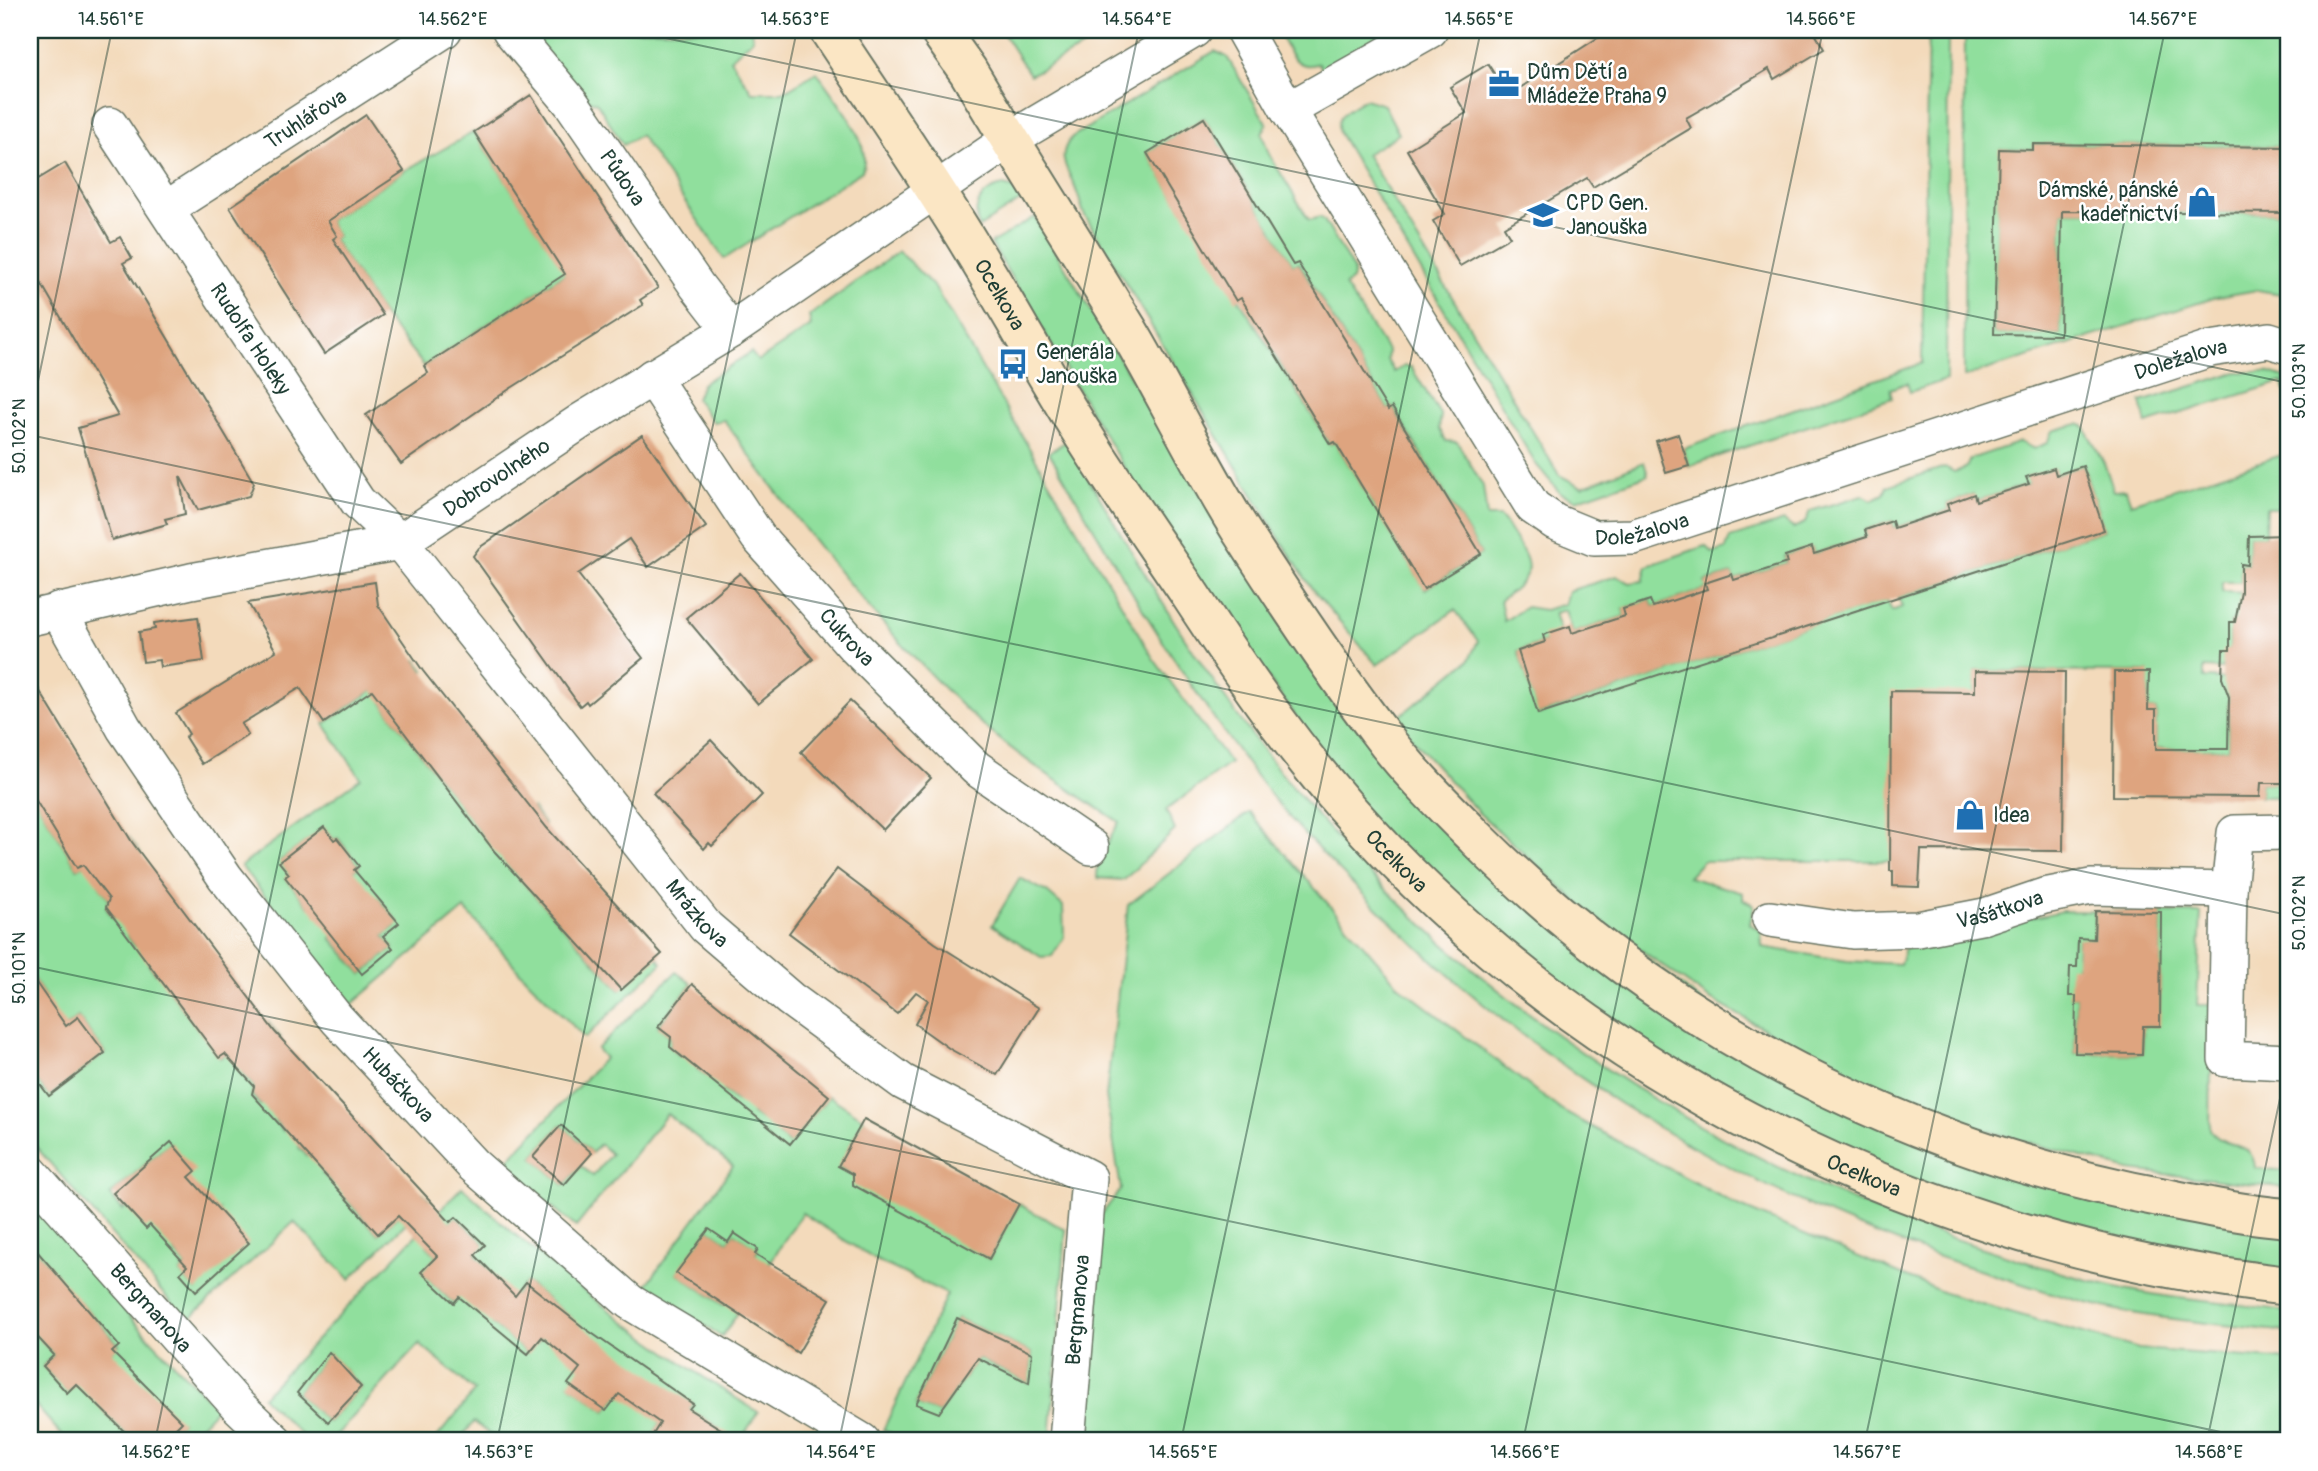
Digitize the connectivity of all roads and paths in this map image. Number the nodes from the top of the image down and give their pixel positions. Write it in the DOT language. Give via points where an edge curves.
graph roads {
  1 [pos="444,30"];
  2 [pos="510,30"];
  3 [pos="829,30"];
  4 [pos="939,30"];
  5 [pos="1194,30"];
  6 [pos="1243,30"];
  7 [pos="1430,30"];
  8 [pos="1288,110"];
  9 [pos="110,125"];
  10 [pos="1009,140"];
  11 [pos="921,198"];
  12 [pos="166,209"];
  13 [pos="731,330"];
  14 [pos="2288,346"];
  15 [pos="652,377"];
  16 [pos="400,542"];
  17 [pos="44,614"];
  18 [pos="2288,832"];
  19 [pos="1091,847"];
  20 [pos="2229,890"];
  21 [pos="1770,919"];
  22 [pos="2288,1062"];
  23 [pos="30,1172"];
  24 [pos="1089,1178"];
  25 [pos="2288,1218"];
  26 [pos="2288,1286"];
  27 [pos="275,1441"];
  28 [pos="862,1441"];
  29 [pos="1067,1441"];
  1 -- 12 [label="street, Truhlářova"];
  2 -- 13 [label="street, Půdova" via="572,104"];
  3 -- 11 [label="street, Ocelkova"];
  4 -- 10 [label="street"];
  5 -- 10 [label="street"];
  6 -- 8 [label="street, Doležalova"];
  7 -- 8 [label="street"];
  8 -- 14 [label="street, Doležalova" via="1533,507 1594,538 1633,537 2210,349 2269,340"];
  9 -- 12 [label="street, Rudolfa Holeky"];
  10 -- 11 [label="street"];
  10 -- 25 [label="street" via="1130,334 1241,530 1370,720 1432,794 1530,890 1677,1005 1802,1076 1884,1114 2041,1171 2120,1190"];
  11 -- 13 [label="street, Dobrovolného"];
  11 -- 26 [label="street, Ocelkova" via="1288,738 1402,867 1542,989 1646,1062 1732,1113 1849,1171 2000,1228 2074,1249"];
  12 -- 16 [label="street, Rudolfa Holeky" via="358,502"];
  13 -- 15 [label="street, Dobrovolného"];
  15 -- 16 [label="street, Dobrovolného"];
  15 -- 19 [label="street, Cukrova" via="758,537 854,646 976,768"];
  16 -- 17 [label="street, Dobrovolného"];
  16 -- 24 [label="street, Mrázkova" via="706,927 790,999 903,1082"];
  17 -- 28 [label="street, Hubáčkova" via="225,877 337,1019 473,1165 630,1302"];
  18 -- 20 [label="street" via="2235,832"];
  20 -- 21 [label="street, Vašátkova" via="2091,887 1918,929 1853,931"];
  20 -- 22 [label="street" via="2226,1059"];
  23 -- 27 [label="street, Bergmanova" via="238,1406"];
  24 -- 29 [label="street, Bergmanova"];
}
